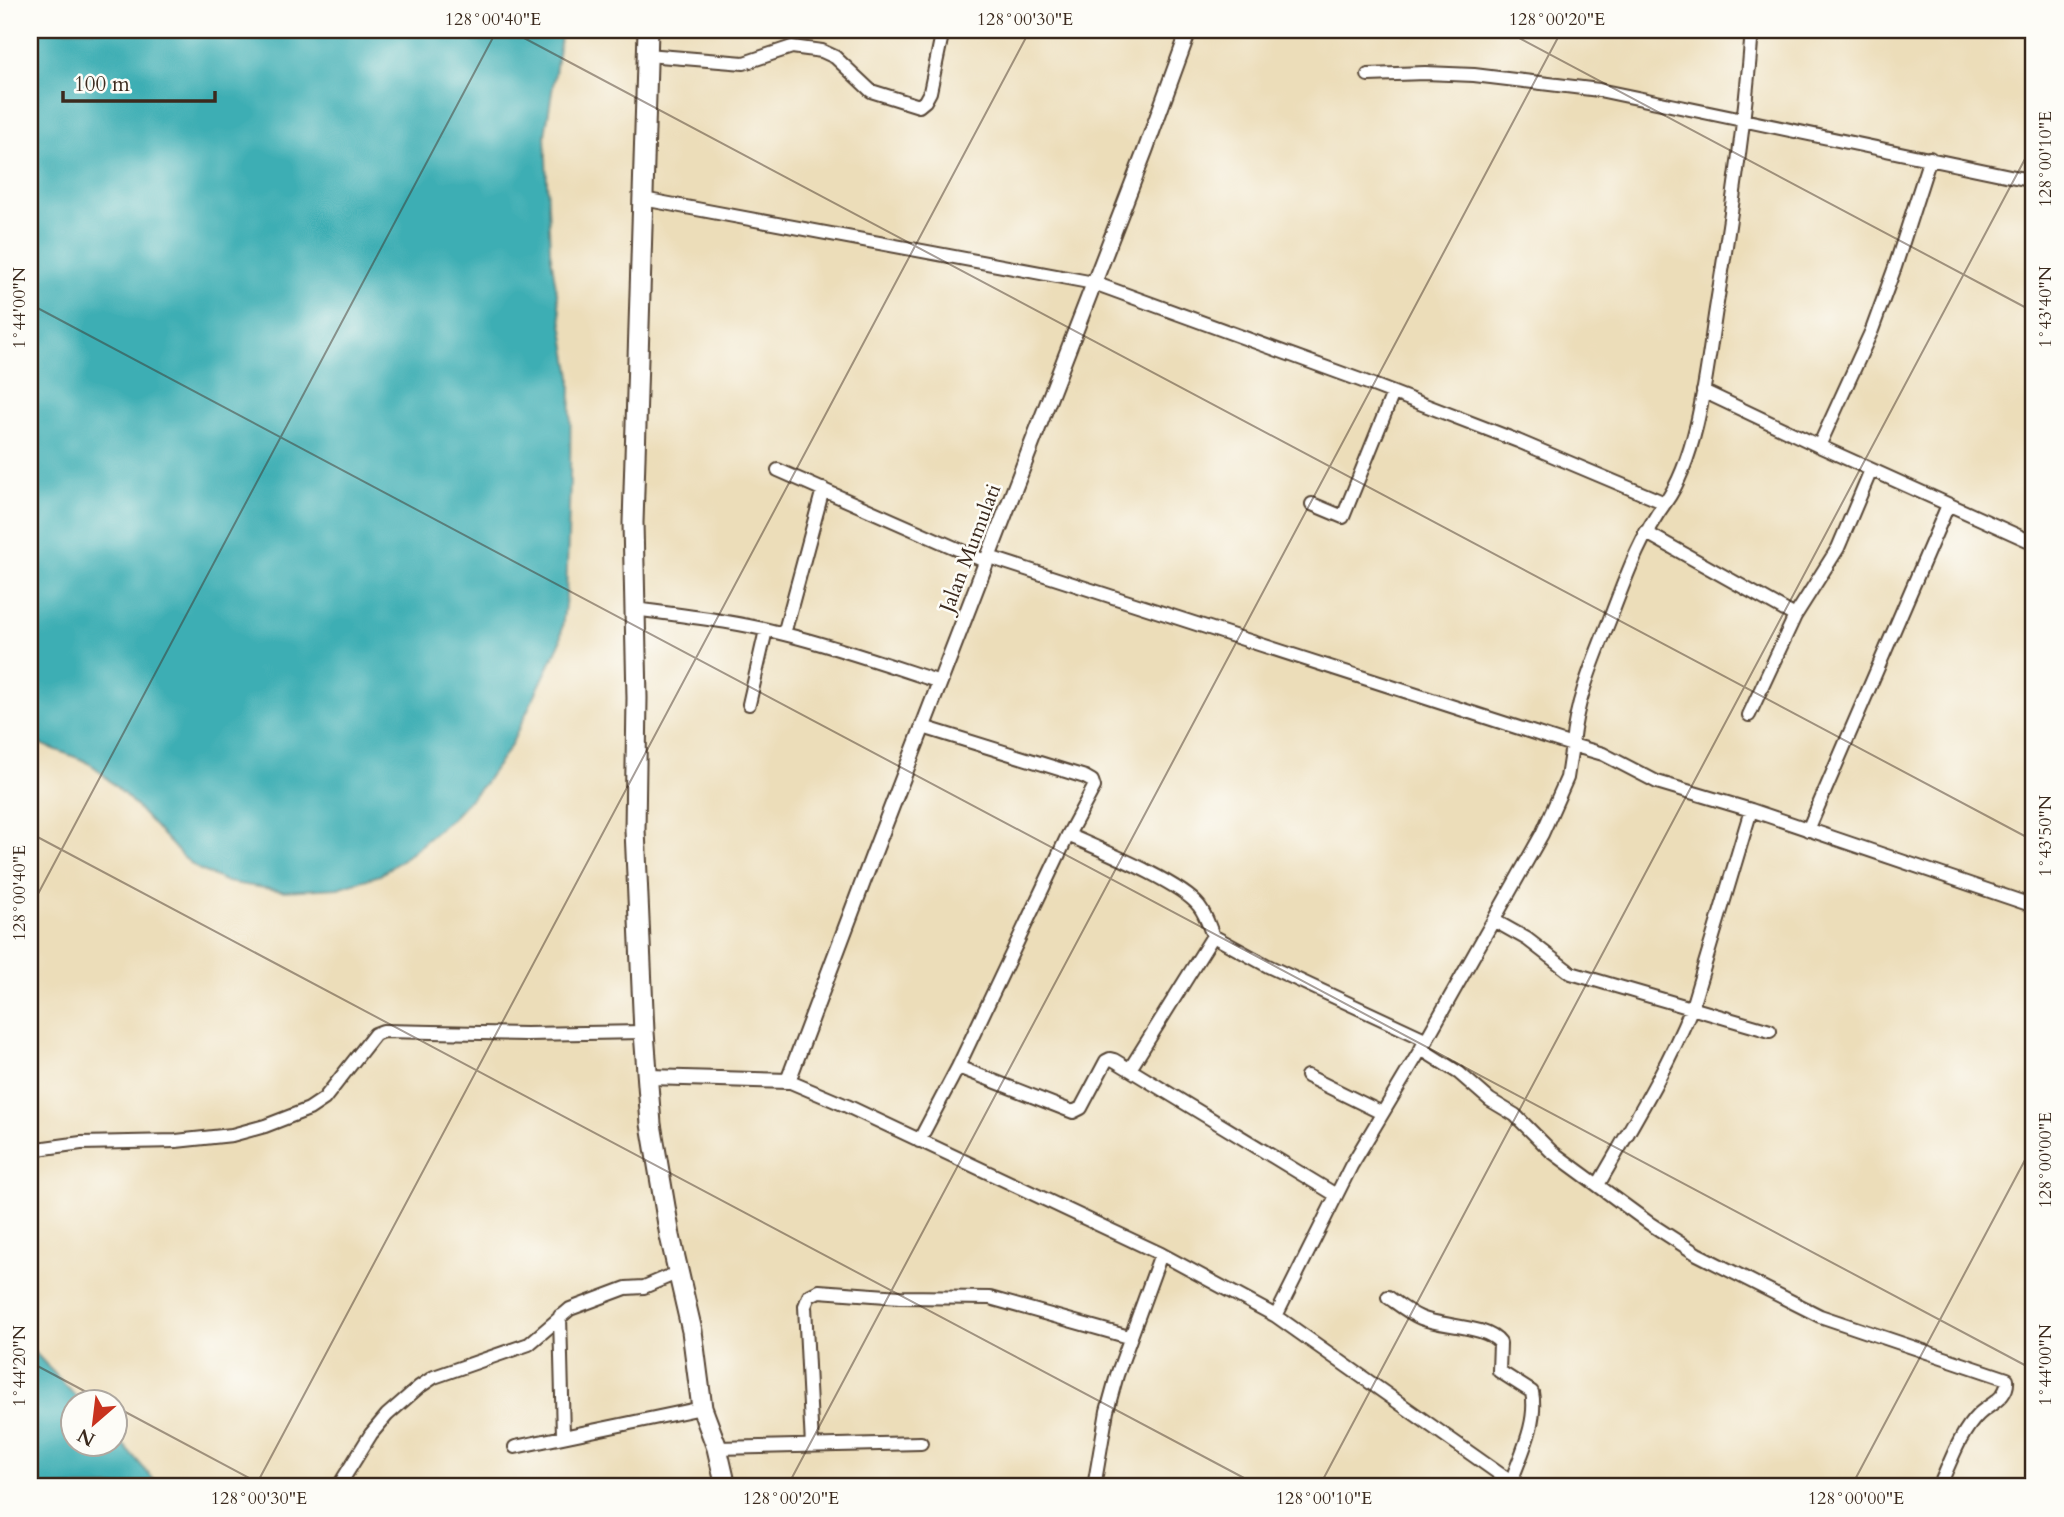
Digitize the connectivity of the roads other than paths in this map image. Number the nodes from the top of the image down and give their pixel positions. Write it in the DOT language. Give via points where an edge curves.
graph roads {
  1 [pos="648,30"];
  2 [pos="943,30"];
  3 [pos="1189,30"];
  4 [pos="1752,30"];
  5 [pos="647,55"];
  6 [pos="1368,75"];
  7 [pos="1745,121"];
  8 [pos="1930,158"];
  9 [pos="2034,181"];
  10 [pos="643,200"];
  11 [pos="1094,283"];
  12 [pos="1703,391"];
  13 [pos="1393,393"];
  14 [pos="1819,446"];
  15 [pos="778,470"];
  16 [pos="1871,470"];
  17 [pos="823,489"];
  18 [pos="1665,503"];
  19 [pos="1312,504"];
  20 [pos="1948,505"];
  21 [pos="1645,532"];
  22 [pos="2034,543"];
  23 [pos="988,559"];
  24 [pos="635,609"];
  25 [pos="1795,616"];
  26 [pos="766,630"];
  27 [pos="784,634"];
  28 [pos="940,682"];
  29 [pos="749,704"];
  30 [pos="1749,715"];
  31 [pos="923,727"];
  32 [pos="1572,745"];
  33 [pos="1751,810"];
  34 [pos="1808,830"];
  35 [pos="1068,835"];
  36 [pos="2034,906"];
  37 [pos="1495,921"];
  38 [pos="1213,936"];
  39 [pos="1692,1007"];
  40 [pos="1770,1031"];
  41 [pos="644,1032"];
  42 [pos="1424,1045"];
  43 [pos="958,1067"];
  44 [pos="1129,1069"];
  45 [pos="1307,1076"];
  46 [pos="649,1077"];
  47 [pos="788,1081"];
  48 [pos="1382,1113"];
  49 [pos="919,1142"];
  50 [pos="30,1150"];
  51 [pos="1598,1185"];
  52 [pos="1336,1195"];
  53 [pos="1161,1254"];
  54 [pos="679,1272"];
  55 [pos="1388,1297"];
  56 [pos="559,1316"];
  57 [pos="1276,1316"];
  58 [pos="1129,1337"];
  59 [pos="702,1408"];
  60 [pos="563,1436"];
  61 [pos="921,1443"];
  62 [pos="812,1446"];
  63 [pos="515,1447"];
  64 [pos="716,1448"];
  65 [pos="1514,1485"];
  66 [pos="338,1487"];
  67 [pos="726,1487"];
  68 [pos="1094,1487"];
  69 [pos="1939,1487"];
  1 -- 5 [label="highway"];
  2 -- 5 [label="street" via="930,92 919,106 871,91 835,57 822,51 792,47 744,63"];
  3 -- 11 [label="street, Jalan Mumulati"];
  4 -- 7 [label="street"];
  5 -- 10 [label="highway"];
  6 -- 7 [label="street" via="1474,75 1537,82 1599,90"];
  7 -- 8 [label="street"];
  7 -- 12 [label="street"];
  8 -- 9 [label="street"];
  8 -- 14 [label="street" via="1872,330"];
  10 -- 11 [label="street"];
  10 -- 24 [label="highway" via="633,523"];
  11 -- 13 [label="street"];
  11 -- 23 [label="street, Jalan Mumulati"];
  12 -- 14 [label="street"];
  12 -- 18 [label="street" via="1685,463"];
  13 -- 18 [label="street"];
  13 -- 19 [label="street" via="1343,517"];
  14 -- 16 [label="street"];
  15 -- 17 [label="street"];
  16 -- 20 [label="street"];
  16 -- 25 [label="street" via="1838,548"];
  17 -- 23 [label="street"];
  17 -- 27 [label="street"];
  18 -- 21 [label="street"];
  20 -- 22 [label="street"];
  20 -- 34 [label="street"];
  21 -- 25 [label="street"];
  21 -- 32 [label="street" via="1581,698"];
  23 -- 28 [label="street, Jalan Mumulati"];
  23 -- 32 [label="street"];
  24 -- 26 [label="street"];
  24 -- 41 [label="highway" via="635,830"];
  25 -- 30 [label="street"];
  26 -- 27 [label="street"];
  26 -- 29 [label="street"];
  27 -- 28 [label="street"];
  28 -- 31 [label="street, Jalan Mumulati"];
  31 -- 35 [label="street" via="1092,781 1093,790"];
  31 -- 47 [label="street, Jalan Mumulati"];
  32 -- 33 [label="street" via="1604,754 1657,782"];
  32 -- 37 [label="street" via="1558,800"];
  33 -- 34 [label="street"];
  33 -- 39 [label="street"];
  34 -- 36 [label="street"];
  35 -- 38 [label="street" via="1192,899"];
  35 -- 43 [label="street"];
  37 -- 39 [label="street" via="1572,973"];
  37 -- 42 [label="street"];
  38 -- 42 [label="street"];
  38 -- 44 [label="street"];
  39 -- 40 [label="street"];
  39 -- 51 [label="street" via="1647,1100"];
  41 -- 46 [label="highway"];
  41 -- 50 [label="street" via="383,1031 375,1034 316,1106 265,1126 215,1138 81,1143"];
  42 -- 48 [label="street"];
  42 -- 51 [label="street"];
  43 -- 44 [label="street" via="1073,1112 1081,1108 1106,1061 1114,1060"];
  43 -- 49 [label="street"];
  44 -- 52 [label="street"];
  45 -- 48 [label="street"];
  46 -- 47 [label="street"];
  46 -- 54 [label="highway" via="651,1124"];
  47 -- 49 [label="street"];
  48 -- 52 [label="street"];
  49 -- 53 [label="street"];
  51 -- 69 [label="street" via="1697,1255 1820,1317 2007,1379 1999,1399 1968,1427"];
  52 -- 57 [label="street"];
  53 -- 57 [label="street"];
  53 -- 58 [label="street"];
  54 -- 56 [label="street"];
  54 -- 59 [label="highway"];
  55 -- 65 [label="street" via="1422,1319 1497,1338 1499,1371 1532,1392 1535,1405"];
  56 -- 60 [label="street"];
  56 -- 66 [label="street" via="529,1344 442,1373 419,1387 379,1424"];
  57 -- 65 [label="street"];
  58 -- 62 [label="street" via="990,1298 819,1291 809,1296 805,1306"];
  58 -- 68 [label="street" via="1107,1411"];
  59 -- 60 [label="street"];
  59 -- 64 [label="highway"];
  60 -- 63 [label="street"];
  61 -- 62 [label="street"];
  62 -- 64 [label="street"];
  64 -- 67 [label="highway"];
}
